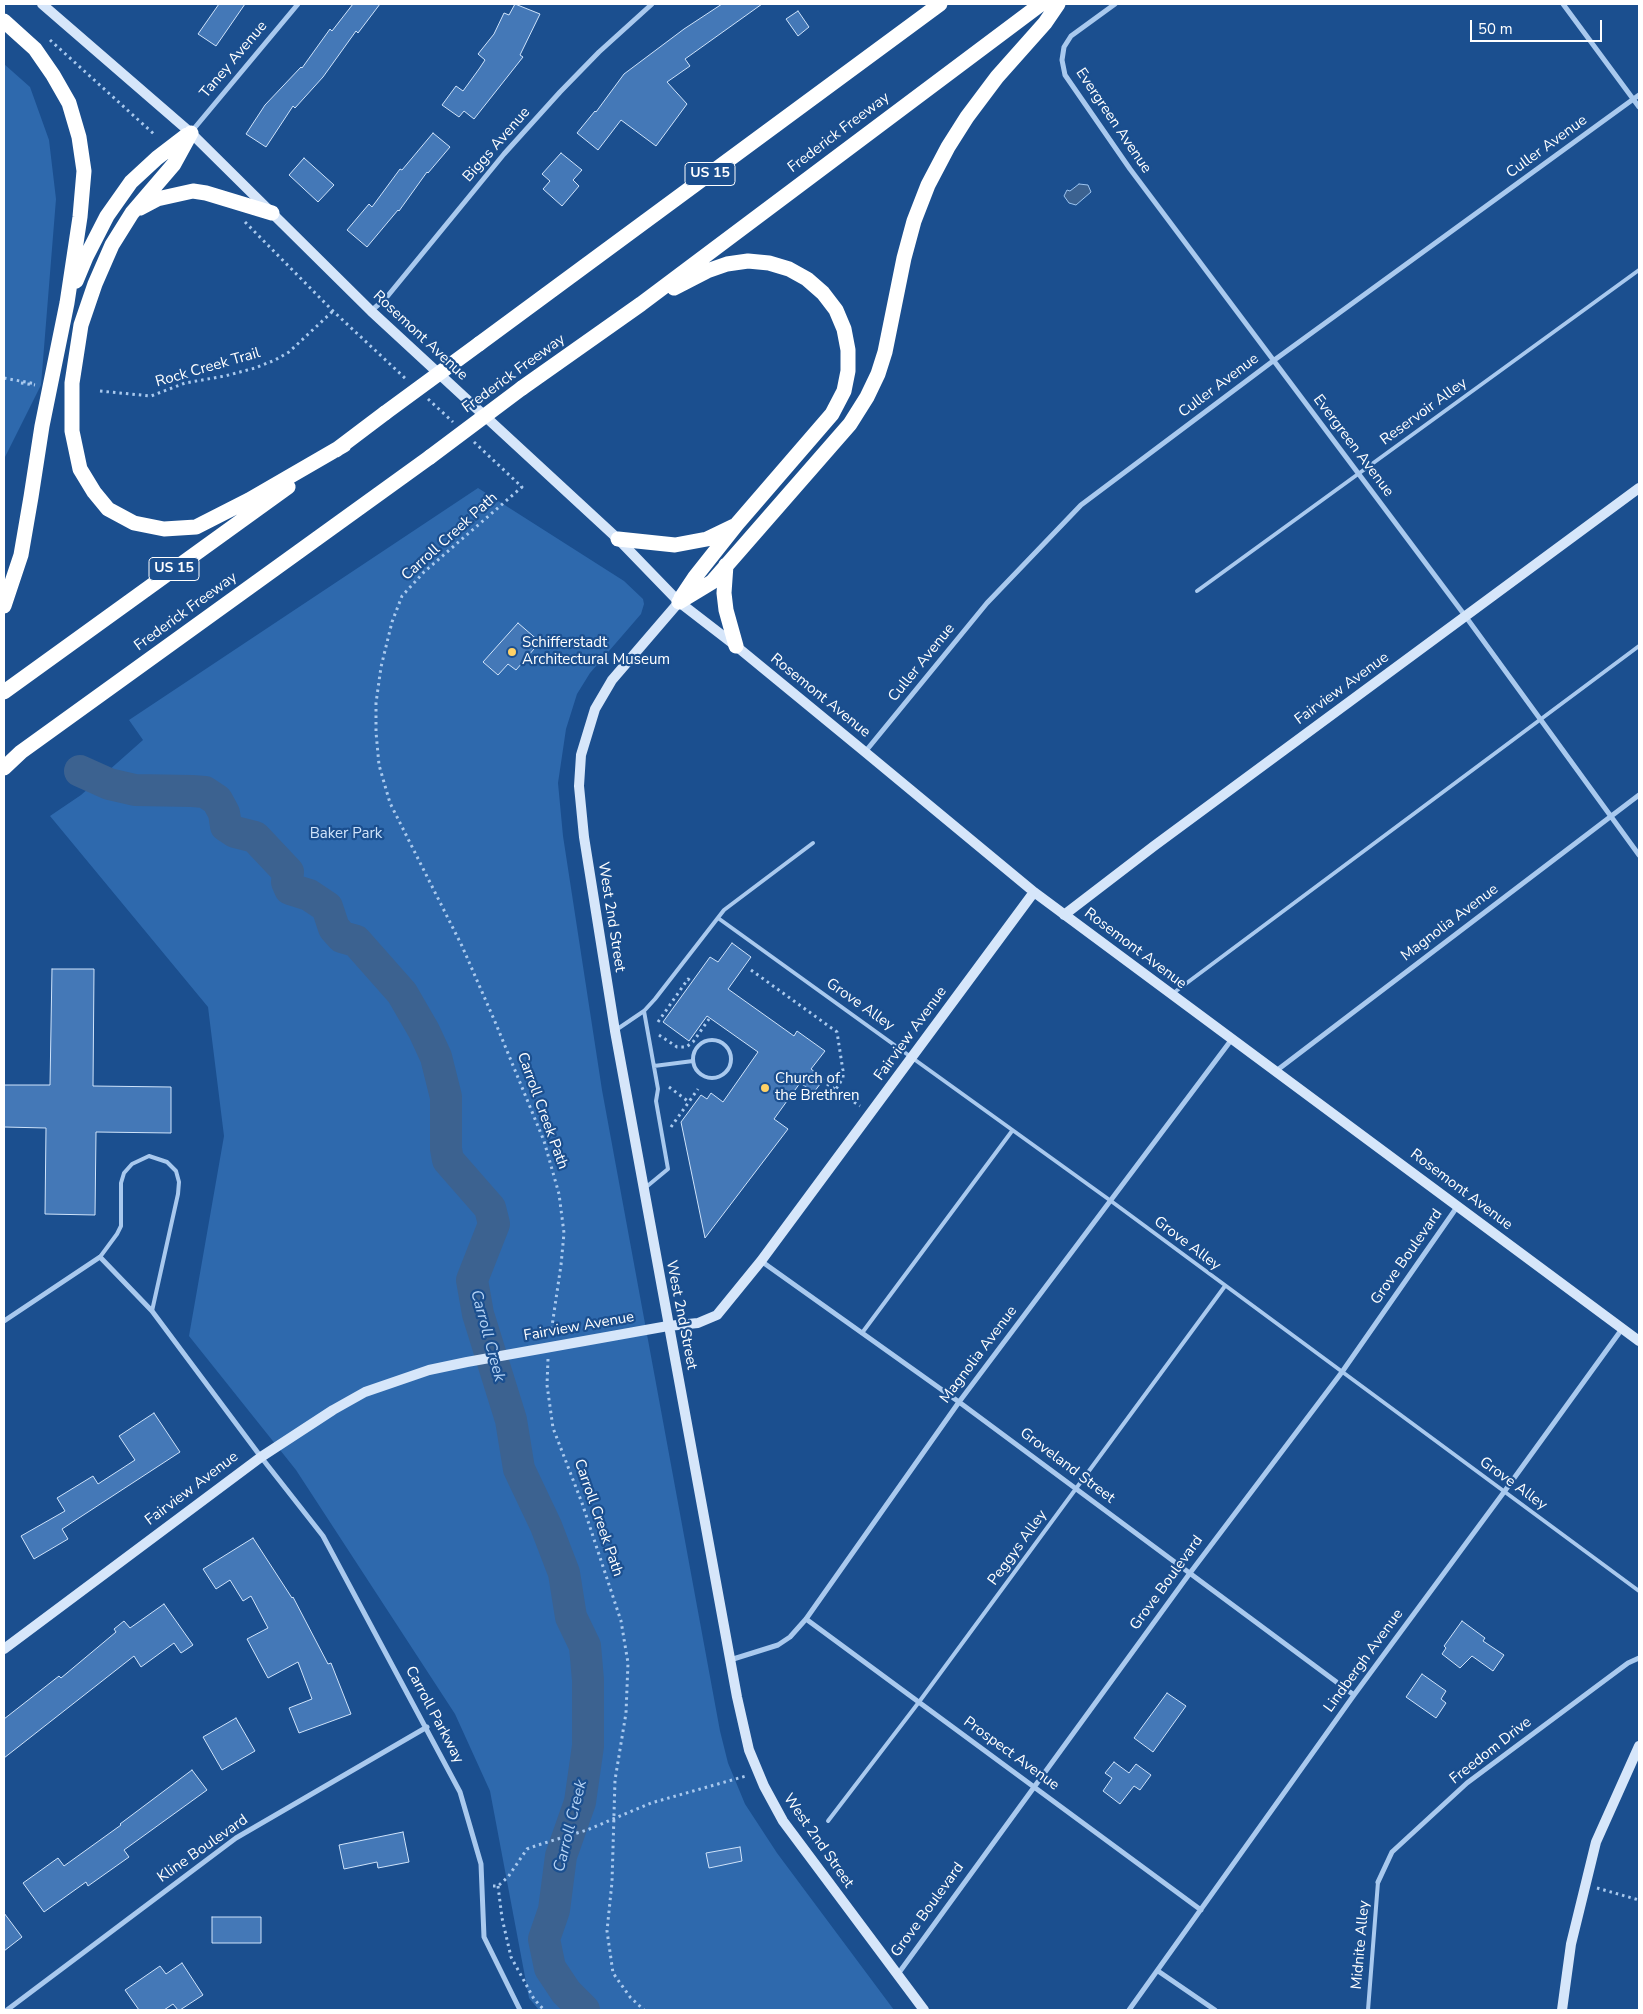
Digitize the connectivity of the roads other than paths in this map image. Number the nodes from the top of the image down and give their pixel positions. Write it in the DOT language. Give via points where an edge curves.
graph roads {
  1 [pos="42,4"];
  2 [pos="298,4"];
  3 [pos="652,4"];
  4 [pos="940,4"];
  5 [pos="1041,4"];
  6 [pos="1058,4"];
  7 [pos="1115,4"];
  8 [pos="1563,4"];
  9 [pos="4,21"];
  10 [pos="1639,95"];
  11 [pos="1634,100"];
  12 [pos="1639,108"];
  13 [pos="190,133"];
  14 [pos="132,213"];
  15 [pos="272,213"];
  16 [pos="1639,270"];
  17 [pos="66,303"];
  18 [pos="641,304"];
  19 [pos="371,311"];
  20 [pos="1273,361"];
  21 [pos="344,445"];
  22 [pos="1359,473"];
  23 [pos="1639,488"];
  24 [pos="738,524"];
  25 [pos="618,540"];
  26 [pos="726,566"];
  27 [pos="1197,591"];
  28 [pos="679,602"];
  29 [pos="4,606"];
  30 [pos="1466,617"];
  31 [pos="736,646"];
  32 [pos="1639,646"];
  33 [pos="4,692"];
  34 [pos="1541,719"];
  35 [pos="865,752"];
  36 [pos="4,768"];
  37 [pos="1639,796"];
  38 [pos="1611,816"];
  39 [pos="813,843"];
  40 [pos="1639,855"];
  41 [pos="1034,892"];
  42 [pos="1064,915"];
  43 [pos="718,918"];
  44 [pos="1171,995"];
  45 [pos="644,1011"];
  46 [pos="615,1031"];
  47 [pos="1232,1039"];
  48 [pos="913,1057"];
  49 [pos="693,1061"];
  50 [pos="654,1066"];
  51 [pos="1275,1072"];
  52 [pos="1012,1131"];
  53 [pos="643,1190"];
  54 [pos="1111,1201"];
  55 [pos="1457,1206"];
  56 [pos="100,1257"];
  57 [pos="761,1261"];
  58 [pos="1225,1286"];
  59 [pos="152,1310"];
  60 [pos="4,1321"];
  61 [pos="668,1326"];
  62 [pos="1622,1329"];
  63 [pos="862,1333"];
  64 [pos="1639,1341"];
  65 [pos="1342,1372"];
  66 [pos="959,1402"];
  67 [pos="261,1457"];
  68 [pos="1076,1488"];
  69 [pos="1504,1492"];
  70 [pos="1190,1573"];
  71 [pos="1639,1591"];
  72 [pos="806,1618"];
  73 [pos="4,1649"];
  74 [pos="1639,1658"];
  75 [pos="730,1660"];
  76 [pos="1354,1695"];
  77 [pos="919,1702"];
  78 [pos="427,1727"];
  79 [pos="1639,1746"];
  80 [pos="1034,1786"];
  81 [pos="828,1821"];
  82 [pos="1378,1882"];
  83 [pos="1201,1910"];
  84 [pos="1158,1971"];
  85 [pos="898,1975"];
  86 [pos="7,2010"];
  87 [pos="520,2010"];
  88 [pos="924,2010"];
  89 [pos="1129,2010"];
  90 [pos="1215,2010"];
  91 [pos="1368,2010"];
  92 [pos="1562,2010"];
  1 -- 13 [label="street, Rosemont Avenue"];
  2 -- 13 [label="street, Taney Avenue"];
  3 -- 19 [label="street, Biggs Avenue" via="560,92 504,154 386,298"];
  4 -- 21 [label="highway, US 15, bridge"];
  5 -- 18 [label="highway, Frederick Freeway"];
  6 -- 26 [label="highway" via="967,118 928,185 904,258 885,352 867,397 850,424"];
  7 -- 20 [label="street, Evergreen Avenue" via="1071,36 1064,47 1062,60 1065,76 1130,170"];
  8 -- 11 [label="street"];
  9 -- 17 [label="highway" via="35,49 53,75 69,103 79,137 84,171"];
  10 -- 11 [label="street, Culler Avenue"];
  11 -- 12 [label="street"];
  11 -- 20 [label="street, Culler Avenue"];
  13 -- 14 [label="highway" via="174,164"];
  13 -- 15 [label="street, Rosemont Avenue"];
  13 -- 17 [label="highway" via="157,158 126,189 94,240"];
  14 -- 15 [label="highway" via="157,199 193,191 206,192"];
  14 -- 21 [label="highway" via="112,245 95,284 81,325 72,382 72,431 80,469 108,509 134,523 164,529 196,527"];
  15 -- 19 [label="street, Rosemont Avenue"];
  16 -- 22 [label="lane, Reservoir Alley"];
  17 -- 29 [label="highway" via="21,555"];
  18 -- 24 [label="highway" via="707,271 748,261 789,269 807,279 836,310 848,350 844,391 832,414"];
  18 -- 36 [label="highway, Frederick Freeway, bridge" via="29,746"];
  19 -- 25 [label="street, Rosemont Avenue"];
  20 -- 22 [label="street, Evergreen Avenue"];
  20 -- 35 [label="street, Culler Avenue" via="1081,505 987,603"];
  21 -- 33 [label="highway, US 15"];
  22 -- 27 [label="lane, Reservoir Alley"];
  22 -- 30 [label="street, Evergreen Avenue"];
  23 -- 30 [label="street, Fairview Avenue"];
  24 -- 25 [label="highway" via="707,539 675,544"];
  24 -- 28 [label="highway"];
  25 -- 28 [label="street, Rosemont Avenue"];
  26 -- 28 [label="highway" via="712,582"];
  26 -- 31 [label="highway" via="726,610"];
  28 -- 31 [label="street, Rosemont Avenue"];
  28 -- 46 [label="street, West 2nd Street" via="604,692 588,726 581,755 579,786 584,837"];
  30 -- 34 [label="street, Evergreen Avenue"];
  30 -- 42 [label="street, Fairview Avenue"];
  31 -- 35 [label="street, Rosemont Avenue"];
  32 -- 34 [label="lane"];
  34 -- 38 [label="street, Evergreen Avenue"];
  34 -- 44 [label="lane"];
  35 -- 41 [label="street, Rosemont Avenue"];
  37 -- 38 [label="street, Magnolia Avenue"];
  38 -- 40 [label="street, Evergreen Avenue"];
  38 -- 51 [label="street, Magnolia Avenue"];
  39 -- 43 [label="lane" via="724,910"];
  41 -- 42 [label="street, Rosemont Avenue"];
  41 -- 48 [label="street, Fairview Avenue"];
  42 -- 44 [label="street, Rosemont Avenue"];
  43 -- 45 [label="lane"];
  43 -- 48 [label="lane, Grove Alley"];
  44 -- 47 [label="street, Rosemont Avenue"];
  45 -- 46 [label="lane"];
  45 -- 50 [label="lane"];
  46 -- 53 [label="street, West 2nd Street"];
  47 -- 51 [label="street, Rosemont Avenue"];
  47 -- 54 [label="street, Magnolia Avenue"];
  48 -- 52 [label="lane, Grove Alley"];
  48 -- 57 [label="street, Fairview Avenue"];
  49 -- 49 [label="lane" via="695,1069 706,1077 720,1076 731,1065 725,1045 710,1040 698,1047"];
  49 -- 50 [label="lane"];
  50 -- 53 [label="lane" via="658,1089 656,1101 668,1169"];
  51 -- 55 [label="street, Rosemont Avenue"];
  52 -- 54 [label="lane, Grove Alley"];
  52 -- 63 [label="lane"];
  53 -- 61 [label="street, West 2nd Street"];
  54 -- 58 [label="lane, Grove Alley"];
  54 -- 66 [label="street, Magnolia Avenue"];
  55 -- 62 [label="street, Rosemont Avenue"];
  55 -- 65 [label="street, Grove Boulevard"];
  56 -- 59 [label="street, Carroll Parkway"];
  56 -- 59 [label="lane" via="121,1226 124,1172 149,1156 167,1162 176,1171 178,1194"];
  56 -- 60 [label="street"];
  57 -- 61 [label="street, Fairview Avenue" via="717,1315 698,1323"];
  57 -- 63 [label="street, Groveland Street"];
  58 -- 65 [label="lane, Grove Alley"];
  58 -- 68 [label="lane, Peggys Alley"];
  59 -- 67 [label="street, Carroll Parkway"];
  61 -- 67 [label="street, Fairview Avenue" via="467,1362 398,1379 333,1410"];
  61 -- 75 [label="street, West 2nd Street"];
  62 -- 64 [label="street, Rosemont Avenue"];
  62 -- 69 [label="street, Lindbergh Avenue"];
  63 -- 66 [label="street, Groveland Street"];
  65 -- 69 [label="lane, Grove Alley"];
  65 -- 70 [label="street, Grove Boulevard"];
  66 -- 68 [label="street, Groveland Street"];
  66 -- 72 [label="street, Magnolia Avenue"];
  67 -- 73 [label="street, Fairview Avenue"];
  67 -- 78 [label="street, Carroll Parkway" via="324,1536"];
  68 -- 70 [label="street, Groveland Street"];
  68 -- 77 [label="lane, Peggys Alley"];
  69 -- 71 [label="lane, Grove Alley"];
  69 -- 76 [label="street, Lindbergh Avenue"];
  70 -- 76 [label="street, Groveland Street"];
  70 -- 80 [label="street, Grove Boulevard"];
  72 -- 75 [label="street, Magnolia Avenue" via="790,1637 778,1645"];
  72 -- 77 [label="street, Prospect Avenue"];
  74 -- 82 [label="street, Freedom Drive" via="1467,1783 1392,1852"];
  75 -- 85 [label="street, West 2nd Street" via="742,1725 757,1772 770,1799 793,1836"];
  76 -- 83 [label="street, Lindbergh Avenue"];
  77 -- 80 [label="street, Prospect Avenue"];
  77 -- 81 [label="lane, Peggys Alley"];
  78 -- 86 [label="street, Kline Boulevard" via="236,1838"];
  78 -- 87 [label="street, Carroll Parkway" via="460,1792 481,1864 484,1937"];
  79 -- 92 [label="street" via="1596,1842 1571,1944"];
  80 -- 83 [label="street, Prospect Avenue"];
  80 -- 85 [label="street, Grove Boulevard"];
  82 -- 91 [label="lane, Midnite Alley"];
  83 -- 84 [label="street, Lindbergh Avenue"];
  84 -- 89 [label="street, Lindbergh Avenue"];
  84 -- 90 [label="street"];
  85 -- 88 [label="street, West 2nd Street"];
}
